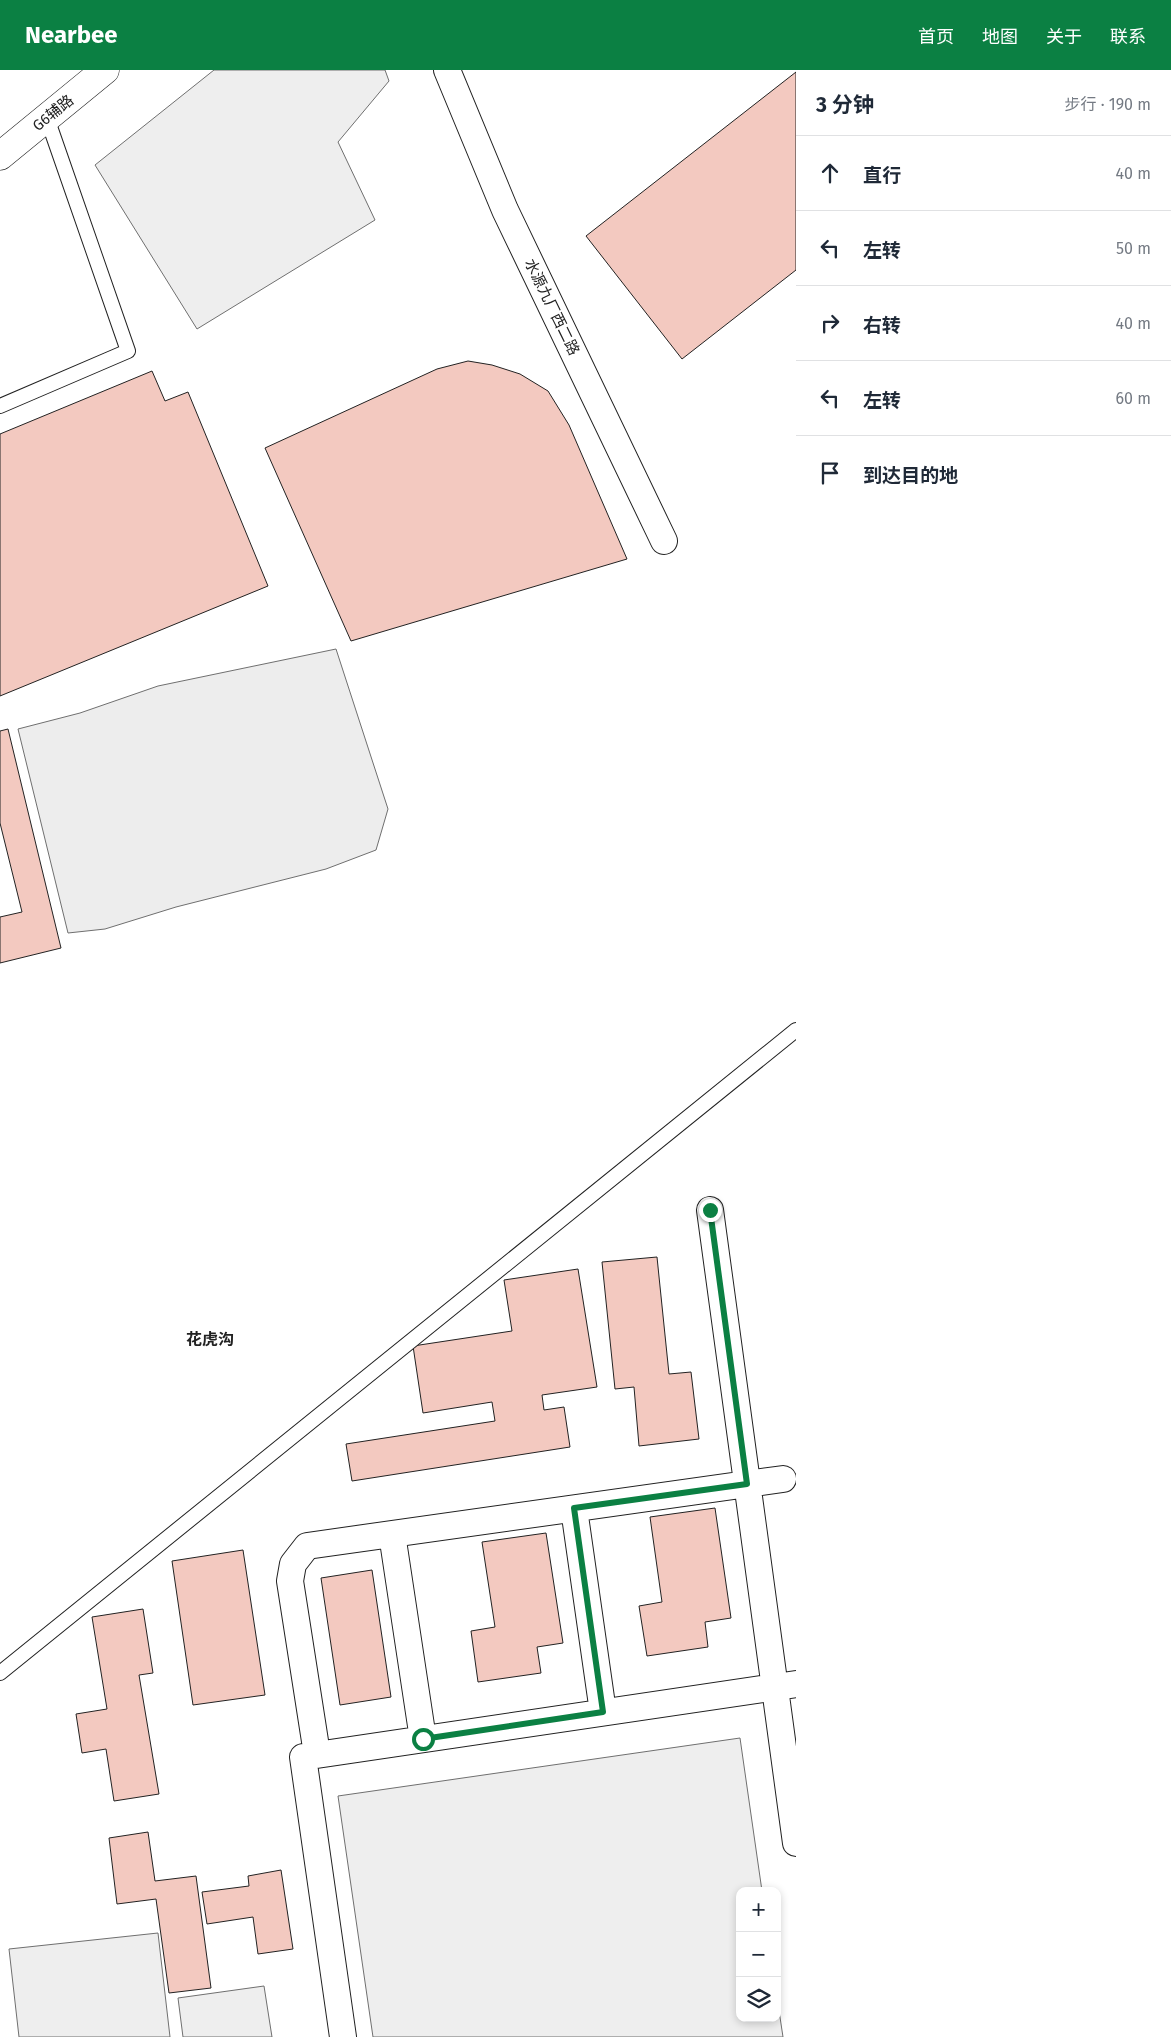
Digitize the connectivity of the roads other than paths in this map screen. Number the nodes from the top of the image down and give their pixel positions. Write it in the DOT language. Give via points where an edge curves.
graph roads {
  1 [pos="105,70"];
  2 [pos="447,70"];
  3 [pos="47,118"];
  4 [pos="0,156"];
  5 [pos="0,406"];
  6 [pos="664,541"];
  7 [pos="796,1030"];
  8 [pos="710,1210"];
  9 [pos="783,1479"];
  10 [pos="747,1484"];
  11 [pos="574,1508"];
  12 [pos="392,1534"];
  13 [pos="0,1673"];
  14 [pos="785,1685"];
  15 [pos="603,1712"];
  16 [pos="423,1739"];
  17 [pos="317,1754"];
  18 [pos="796,1843"];
  19 [pos="343,2037"];
  1 -- 3 [label="main road, G6辅路"];
  2 -- 6 [label="street, 水源九厂西二路" via="505,210"];
  3 -- 4 [label="main road, G6辅路"];
  3 -- 5 [label="lane" via="128,351"];
  7 -- 13 [label="lane"];
  8 -- 10 [label="street"];
  9 -- 10 [label="street"];
  10 -- 11 [label="street"];
  10 -- 14 [label="street"];
  11 -- 12 [label="street"];
  11 -- 15 [label="street"];
  12 -- 16 [label="street"];
  12 -- 17 [label="street" via="307,1546 293,1564 290,1582"];
  14 -- 15 [label="street"];
  14 -- 18 [label="street"];
  15 -- 16 [label="street"];
  16 -- 17 [label="street"];
  17 -- 19 [label="street" via="303,1756"];
}
